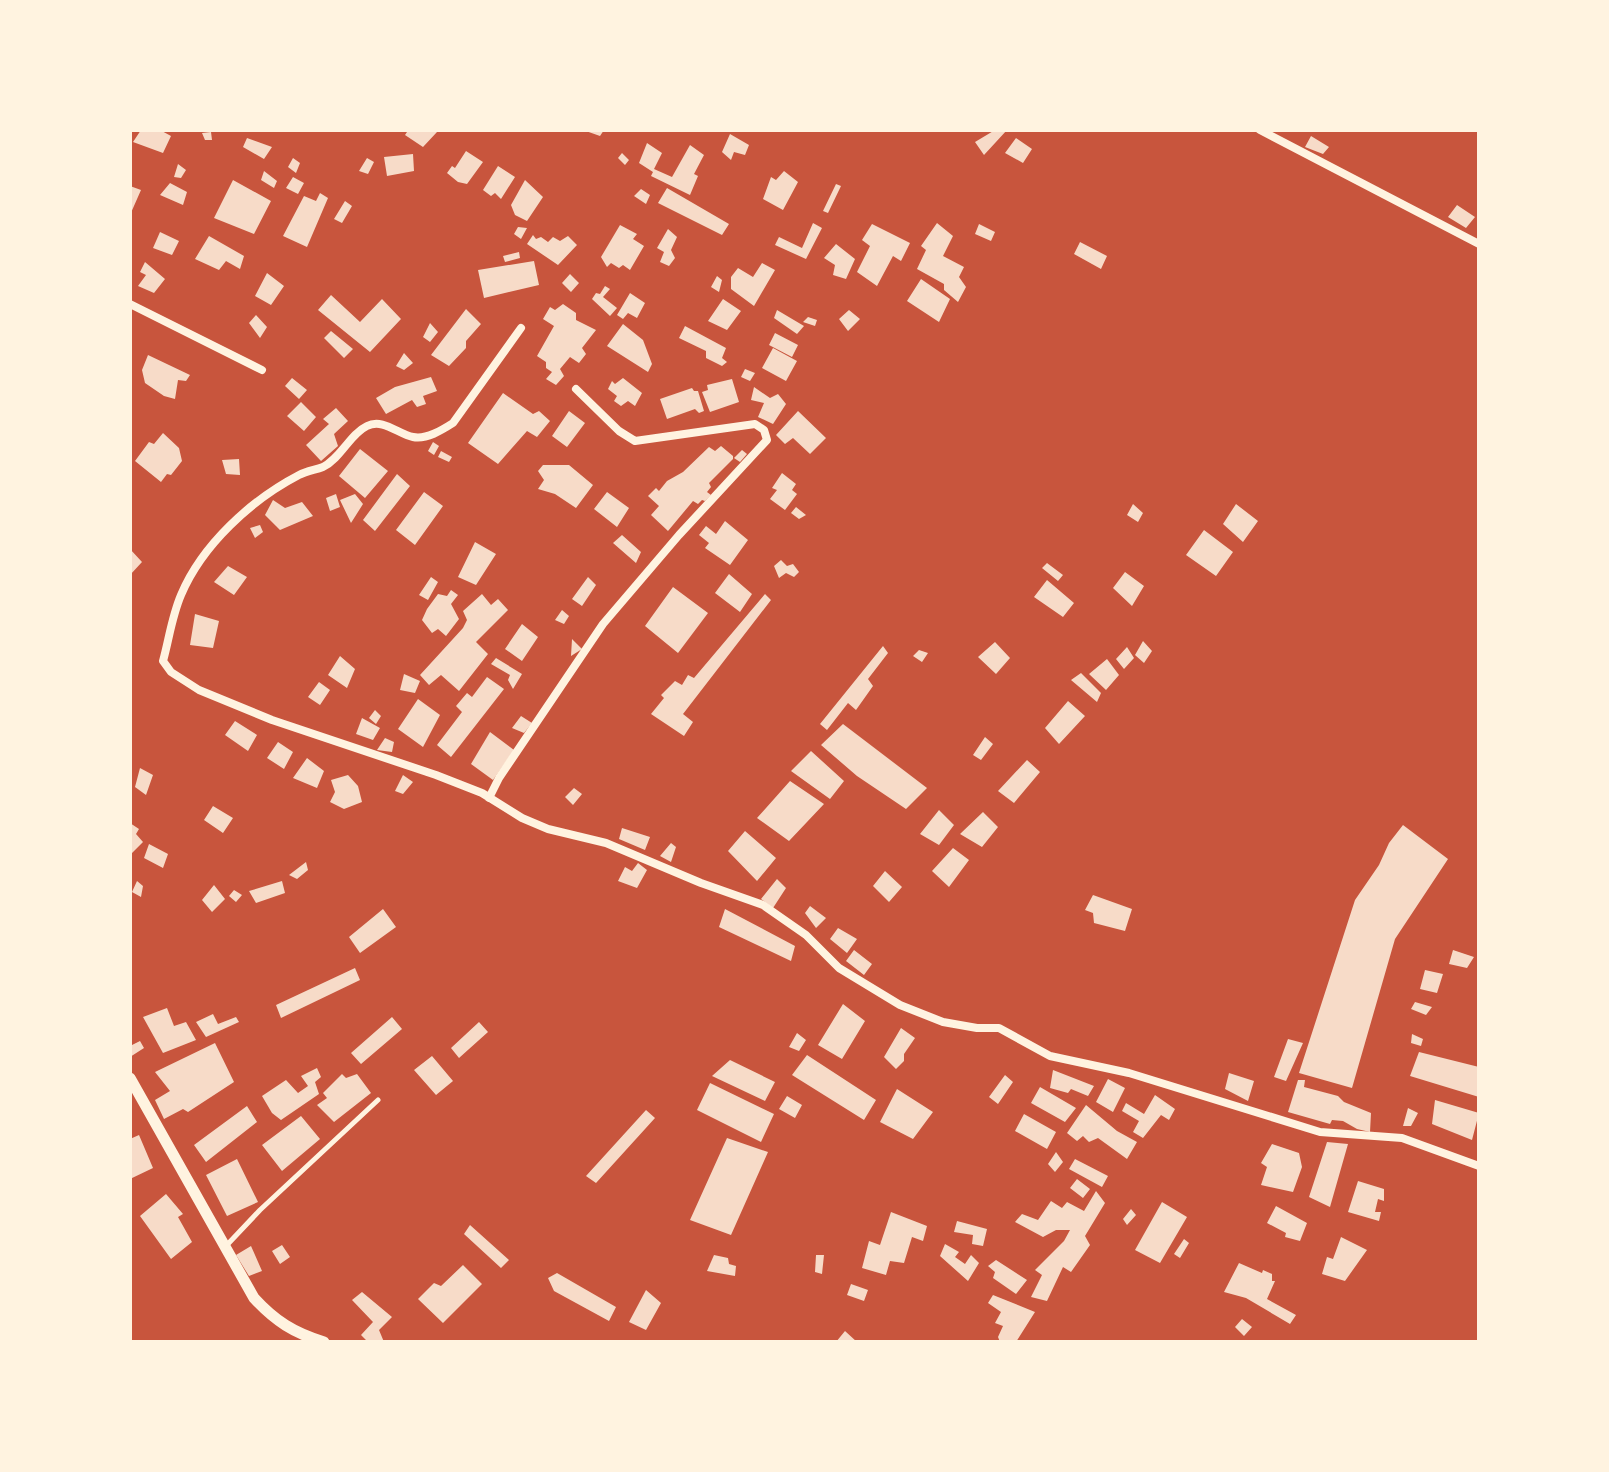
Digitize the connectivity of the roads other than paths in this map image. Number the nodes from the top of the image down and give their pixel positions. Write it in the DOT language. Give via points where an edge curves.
graph roads {
  1 [pos="1260,130"];
  2 [pos="1479,244"];
  3 [pos="130,304"];
  4 [pos="521,328"];
  5 [pos="262,370"];
  6 [pos="576,389"];
  7 [pos="489,798"];
  8 [pos="130,1078"];
  9 [pos="134,1091"];
  10 [pos="378,1100"];
  11 [pos="1479,1166"];
  12 [pos="225,1247"];
  13 [pos="324,1342"];
  1 -- 2 [label="street"];
  3 -- 5 [label="street"];
  4 -- 7 [label="street" via="453,423 416,438 378,423 366,426 336,458 279,486 249,509 217,540 180,596 163,661 199,690"];
  6 -- 7 [label="street" via="635,441 755,424 767,440 603,624"];
  7 -- 11 [label="street" via="548,829 606,843 763,905 806,935 839,968 900,1005 943,1022 999,1028 1050,1056 1129,1073 1320,1132 1402,1138"];
  8 -- 9 [label="street"];
  9 -- 12 [label="street"];
  10 -- 12 [label="lane"];
  12 -- 13 [label="street" via="254,1298 274,1320"];
}
